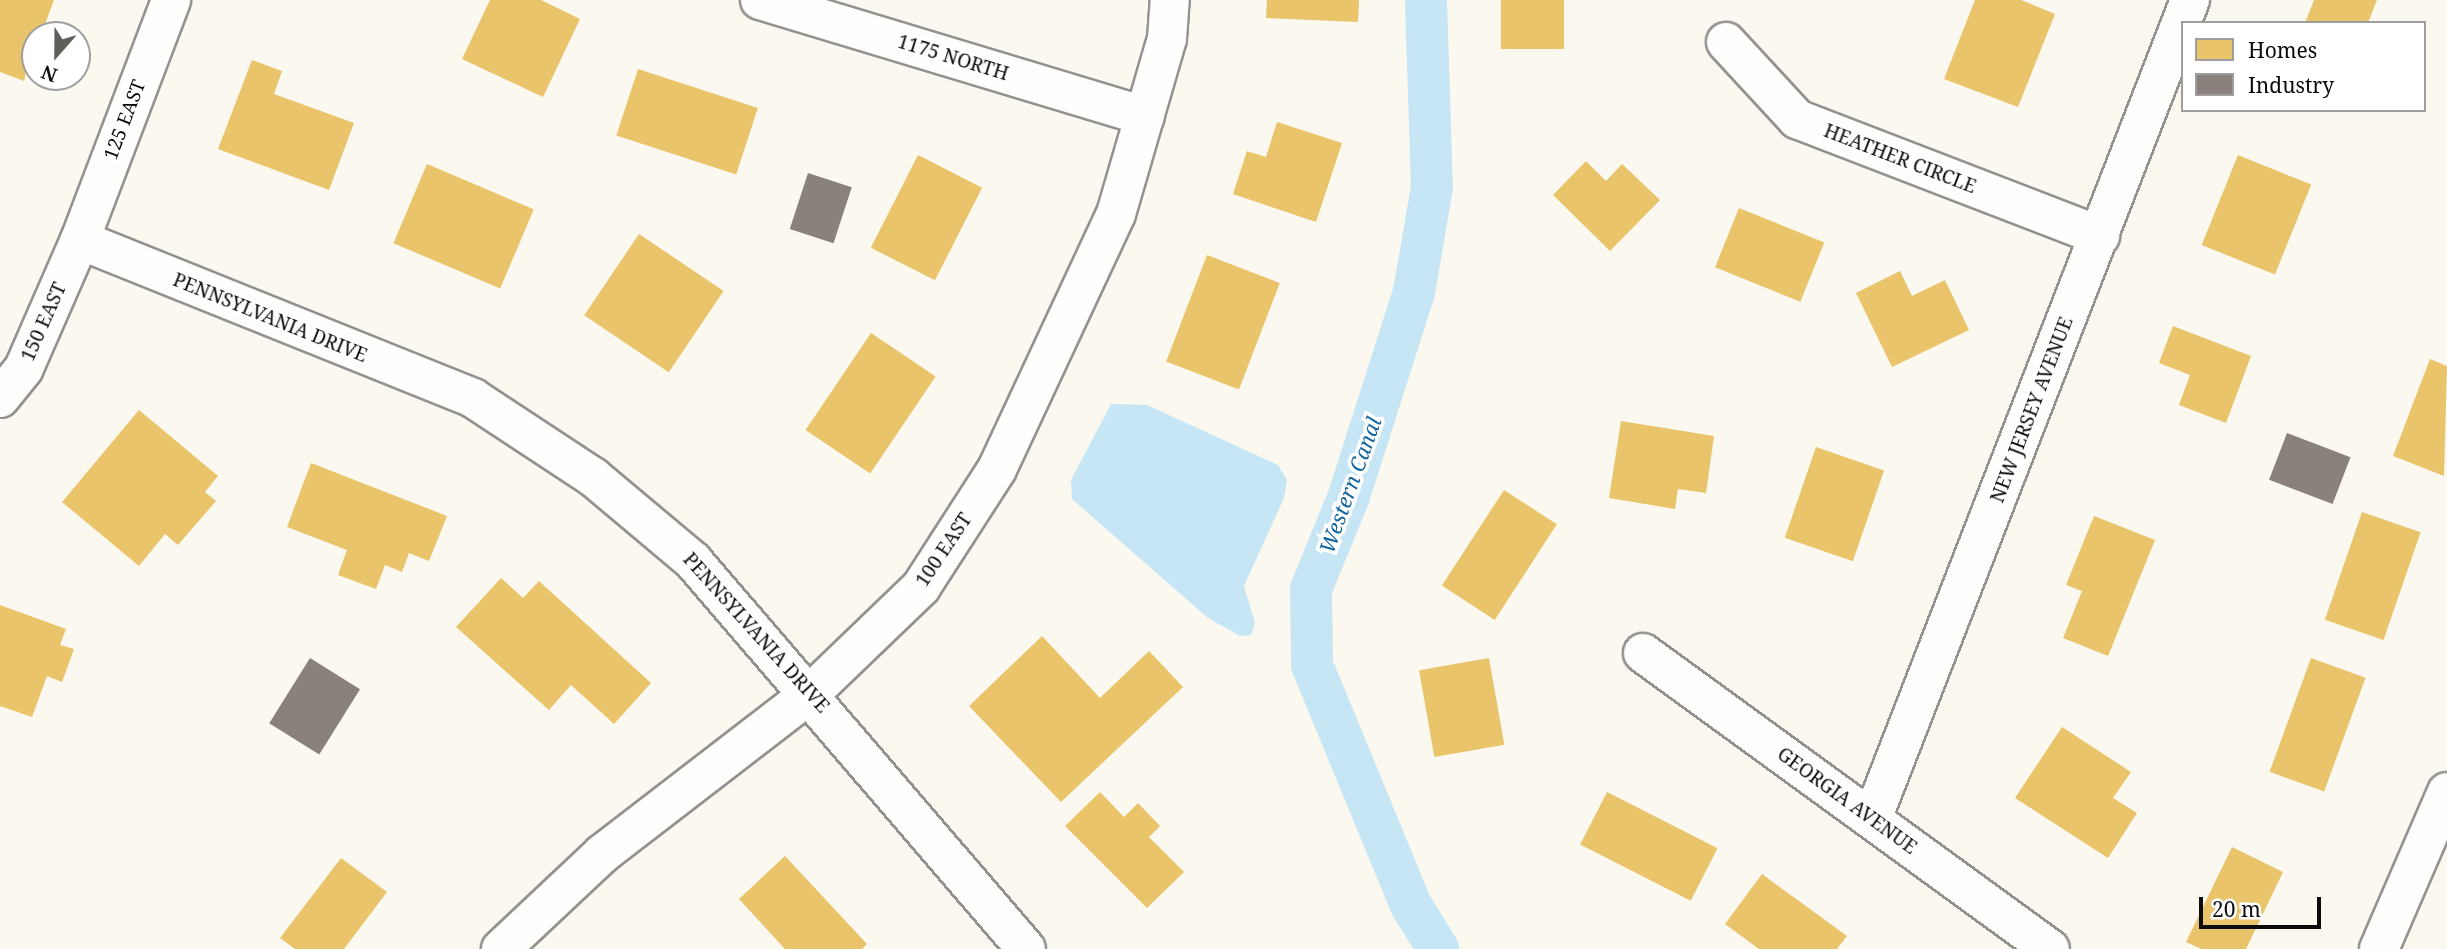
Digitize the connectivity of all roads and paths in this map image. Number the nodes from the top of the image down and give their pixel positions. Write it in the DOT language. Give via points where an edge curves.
graph roads {
  1 [pos="171,0"];
  2 [pos="760,0"];
  3 [pos="1170,0"];
  4 [pos="2190,0"];
  5 [pos="2182,21"];
  6 [pos="2181,24"];
  7 [pos="1726,42"];
  8 [pos="1145,116"];
  9 [pos="2100,236"];
  10 [pos="79,240"];
  11 [pos="0,398"];
  12 [pos="1643,653"];
  13 [pos="811,693"];
  14 [pos="2447,792"];
  15 [pos="1872,819"];
  16 [pos="501,949"];
  17 [pos="1026,949"];
  18 [pos="2050,949"];
  19 [pos="2379,949"];
  1 -- 10 [label="street, 125 EAST"];
  2 -- 8 [label="street, 1175 NORTH"];
  3 -- 8 [label="street, 100 EAST" via="1167,39"];
  4 -- 5 [label="street, NEW JERSEY AVENUE"];
  6 -- 9 [label="street, NEW JERSEY AVENUE"];
  7 -- 9 [label="street, HEATHER CIRCLE" via="1797,119"];
  8 -- 13 [label="street, 100 EAST" via="1116,214 997,469 921,587"];
  9 -- 15 [label="street, NEW JERSEY AVENUE"];
  10 -- 11 [label="street, 150 EAST" via="24,368"];
  10 -- 13 [label="street, PENNSYLVANIA DRIVE" via="473,398 593,477 693,561"];
  12 -- 15 [label="street, GEORGIA AVENUE"];
  13 -- 16 [label="street, 100 EAST" via="602,854"];
  13 -- 17 [label="street, PENNSYLVANIA DRIVE"];
  14 -- 19 [label="street"];
  15 -- 18 [label="street, GEORGIA AVENUE"];
}
